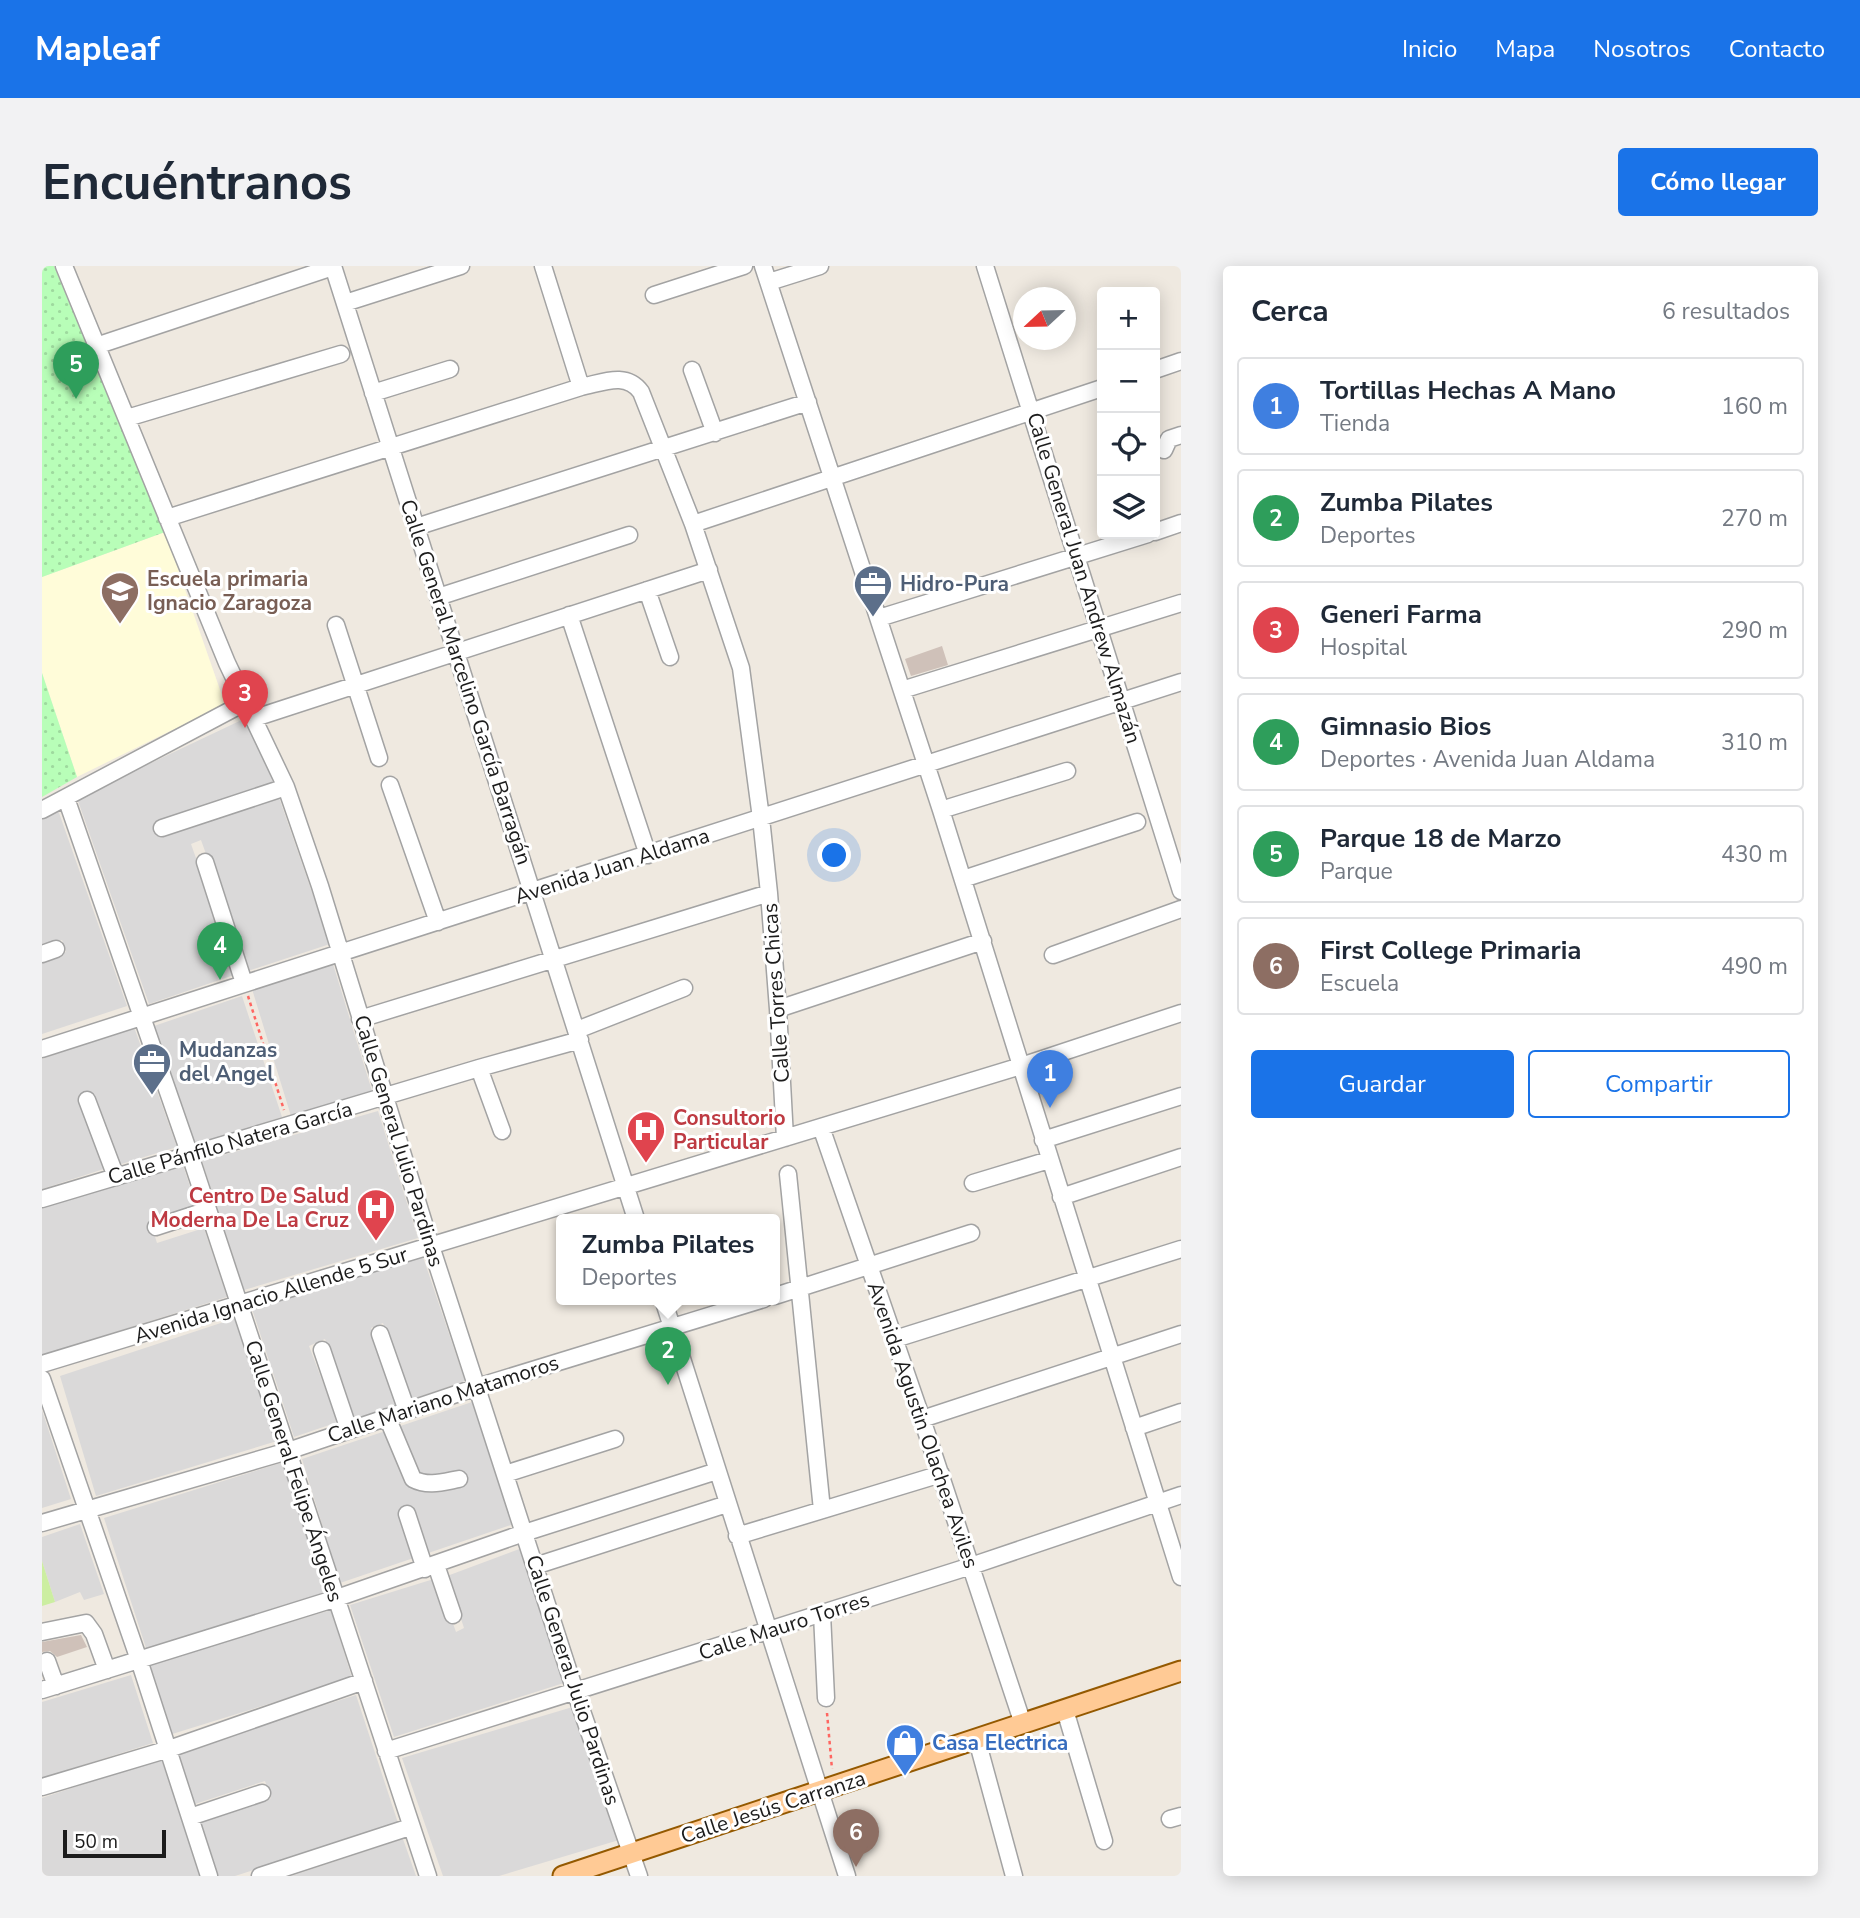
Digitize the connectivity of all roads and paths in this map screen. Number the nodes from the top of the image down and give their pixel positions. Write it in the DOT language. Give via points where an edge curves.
graph roads {
  1 [pos="64,266"];
  2 [pos="333,266"];
  3 [pos="461,266"];
  4 [pos="543,266"];
  5 [pos="744,266"];
  6 [pos="821,266"];
  7 [pos="985,266"];
  8 [pos="766,274"];
  9 [pos="654,295"];
  10 [pos="345,303"];
  11 [pos="96,346"];
  12 [pos="341,354"];
  13 [pos="1181,361"];
  14 [pos="1160,368"];
  15 [pos="450,369"];
  16 [pos="692,370"];
  17 [pos="582,387"];
  18 [pos="1097,390"];
  19 [pos="373,393"];
  20 [pos="808,402"];
  21 [pos="1031,413"];
  22 [pos="127,418"];
  23 [pos="715,433"];
  24 [pos="1181,435"];
  25 [pos="390,448"];
  26 [pos="664,449"];
  27 [pos="1164,450"];
  28 [pos="833,478"];
  29 [pos="167,518"];
  30 [pos="1181,523"];
  31 [pos="693,524"];
  32 [pos="416,527"];
  33 [pos="1160,530"];
  34 [pos="629,535"];
  35 [pos="1133,539"];
  36 [pos="1077,557"];
  37 [pos="709,570"];
  38 [pos="648,590"];
  39 [pos="439,597"];
  40 [pos="1181,603"];
  41 [pos="569,615"];
  42 [pos="879,618"];
  43 [pos="336,625"];
  44 [pos="1100,628"];
  45 [pos="456,651"];
  46 [pos="670,657"];
  47 [pos="1181,682"];
  48 [pos="355,685"];
  49 [pos="902,690"];
  50 [pos="1123,701"];
  51 [pos="246,702"];
  52 [pos="255,718"];
  53 [pos="379,758"];
  54 [pos="927,764"];
  55 [pos="1067,771"];
  56 [pos="390,785"];
  57 [pos="286,787"];
  58 [pos="66,798"];
  59 [pos="42,810"];
  60 [pos="942,810"];
  61 [pos="761,818"];
  62 [pos="1137,822"];
  63 [pos="162,828"];
  64 [pos="1175,850"];
  65 [pos="648,855"];
  66 [pos="205,862"];
  67 [pos="963,879"];
  68 [pos="1181,891"];
  69 [pos="533,892"];
  70 [pos="769,893"];
  71 [pos="1181,908"];
  72 [pos="438,922"];
  73 [pos="982,941"];
  74 [pos="340,951"];
  75 [pos="1053,955"];
  76 [pos="555,960"];
  77 [pos="244,983"];
  78 [pos="684,988"];
  79 [pos="778,1009"];
  80 [pos="1181,1013"];
  81 [pos="141,1016"];
  82 [pos="360,1019"];
  83 [pos="578,1035"];
  84 [pos="42,1049"];
  85 [pos="1021,1066"];
  86 [pos="479,1068"];
  87 [pos="1181,1096"];
  88 [pos="383,1098"];
  89 [pos="88,1100"];
  90 [pos="289,1126"];
  91 [pos="821,1128"];
  92 [pos="502,1131"];
  93 [pos="785,1138"];
  94 [pos="1043,1140"];
  95 [pos="190,1155"];
  96 [pos="1181,1157"];
  97 [pos="1049,1160"];
  98 [pos="788,1174"];
  99 [pos="116,1177"];
  100 [pos="973,1183"];
  101 [pos="625,1187"];
  102 [pos="1061,1197"];
  103 [pos="42,1199"];
  104 [pos="208,1210"];
  105 [pos="634,1214"];
  106 [pos="156,1227"];
  107 [pos="971,1233"];
  108 [pos="431,1246"];
  109 [pos="1181,1248"];
  110 [pos="870,1265"];
  111 [pos="1087,1277"];
  112 [pos="799,1289"];
  113 [pos="780,1295"];
  114 [pos="239,1304"];
  115 [pos="665,1305"];
  116 [pos="743,1305"];
  117 [pos="671,1326"];
  118 [pos="380,1334"];
  119 [pos="1181,1334"];
  120 [pos="895,1339"];
  121 [pos="322,1350"];
  122 [pos="1112,1357"];
  123 [pos="42,1364"];
  124 [pos="42,1379"];
  125 [pos="477,1387"];
  126 [pos="407,1411"];
  127 [pos="1181,1412"];
  128 [pos="387,1417"];
  129 [pos="922,1419"];
  130 [pos="1134,1428"];
  131 [pos="349,1430"];
  132 [pos="615,1439"];
  133 [pos="288,1451"];
  134 [pos="717,1471"];
  135 [pos="505,1474"];
  136 [pos="941,1474"];
  137 [pos="459,1479"];
  138 [pos="1181,1495"];
  139 [pos="1157,1503"];
  140 [pos="727,1504"];
  141 [pos="87,1510"];
  142 [pos="822,1510"];
  143 [pos="407,1514"];
  144 [pos="42,1522"];
  145 [pos="524,1533"];
  146 [pos="737,1536"];
  147 [pos="535,1566"];
  148 [pos="971,1566"];
  149 [pos="430,1567"];
  150 [pos="1181,1577"];
  151 [pos="337,1598"];
  152 [pos="822,1614"];
  153 [pos="453,1615"];
  154 [pos="768,1631"];
  155 [pos="42,1632"];
  156 [pos="139,1660"];
  157 [pos="47,1661"];
  158 [pos="107,1670"];
  159 [pos="1181,1671"];
  160 [pos="364,1681"];
  161 [pos="49,1688"];
  162 [pos="575,1691"];
  163 [pos="826,1698"];
  164 [pos="1065,1710"];
  165 [pos="1023,1724"];
  166 [pos="976,1740"];
  167 [pos="169,1749"];
  168 [pos="386,1751"];
  169 [pos="42,1787"];
  170 [pos="827,1789"];
  171 [pos="262,1793"];
  172 [pos="190,1817"];
  173 [pos="410,1827"];
  174 [pos="1104,1841"];
  175 [pos="633,1854"];
  176 [pos="209,1876"];
  177 [pos="260,1876"];
  178 [pos="428,1876"];
  179 [pos="563,1876"];
  180 [pos="639,1876"];
  181 [pos="847,1876"];
  182 [pos="1014,1876"];
  1 -- 11 [label="street, Calle General Julio Pardinas"];
  2 -- 10 [label="street, Calle General Marcelino García Barragán"];
  2 -- 11 [label="street"];
  3 -- 10 [label="street"];
  4 -- 17 [label="street"];
  5 -- 9 [label="street"];
  6 -- 8 [label="street"];
  7 -- 21 [label="street, Calle General Juan Andrew Almazán"];
  8 -- 20 [label="street"];
  10 -- 19 [label="street, Calle General Marcelino García Barragán"];
  11 -- 22 [label="street, Calle General Julio Pardinas"];
  12 -- 22 [label="street"];
  13 -- 14 [label="street"];
  15 -- 19 [label="street"];
  16 -- 23 [label="street"];
  17 -- 25 [label="street"];
  17 -- 26 [label="street, Calle Torres Chicas" via="631,381 641,392"];
  18 -- 21 [label="street"];
  19 -- 25 [label="street, Calle General Marcelino García Barragán"];
  20 -- 23 [label="street"];
  20 -- 28 [label="street"];
  21 -- 28 [label="street"];
  21 -- 36 [label="street, Calle General Juan Andrew Almazán"];
  22 -- 29 [label="street, Calle General Julio Pardinas"];
  23 -- 26 [label="street"];
  24 -- 27 [label="street" via="1169,439"];
  25 -- 29 [label="street"];
  25 -- 32 [label="street, Calle General Marcelino García Barragán"];
  26 -- 31 [label="street, Calle Torres Chicas"];
  26 -- 32 [label="street"];
  28 -- 31 [label="street"];
  28 -- 42 [label="street"];
  29 -- 51 [label="street, Calle General Julio Pardinas"];
  30 -- 33 [label="street"];
  31 -- 37 [label="street, Calle Torres Chicas"];
  32 -- 39 [label="street, Calle General Marcelino García Barragán"];
  34 -- 39 [label="street"];
  35 -- 36 [label="street"];
  36 -- 42 [label="street"];
  36 -- 44 [label="street, Calle General Juan Andrew Almazán"];
  37 -- 38 [label="street"];
  37 -- 61 [label="street, Calle Torres Chicas" via="744,686"];
  38 -- 41 [label="street"];
  38 -- 46 [label="street"];
  39 -- 45 [label="street, Calle General Marcelino García Barragán"];
  40 -- 44 [label="street"];
  41 -- 45 [label="street"];
  41 -- 65 [label="street"];
  42 -- 49 [label="street"];
  43 -- 48 [label="street"];
  44 -- 49 [label="street"];
  44 -- 50 [label="street, Calle General Juan Andrew Almazán"];
  45 -- 48 [label="street"];
  45 -- 69 [label="street, Calle General Marcelino García Barragán"];
  47 -- 50 [label="street, Avenida Juan Aldama"];
  48 -- 52 [label="street"];
  48 -- 53 [label="street"];
  49 -- 54 [label="street"];
  50 -- 54 [label="street, Avenida Juan Aldama"];
  50 -- 64 [label="street, Calle General Juan Andrew Almazán"];
  51 -- 52 [label="street, Calle General Julio Pardinas"];
  51 -- 58 [label="street"];
  52 -- 57 [label="street, Calle General Julio Pardinas"];
  54 -- 60 [label="street"];
  54 -- 61 [label="street, Avenida Juan Aldama"];
  55 -- 60 [label="street"];
  56 -- 72 [label="street"];
  57 -- 63 [label="street"];
  57 -- 74 [label="street, Calle General Julio Pardinas"];
  58 -- 59 [label="street"];
  58 -- 81 [label="street, Calle General Felipe Ángeles"];
  60 -- 67 [label="street"];
  61 -- 65 [label="street, Avenida Juan Aldama"];
  61 -- 70 [label="street, Calle Torres Chicas"];
  62 -- 67 [label="street"];
  64 -- 68 [label="street, Calle General Juan Andrew Almazán"];
  65 -- 69 [label="street, Avenida Juan Aldama"];
  66 -- 77 [label="street"];
  67 -- 73 [label="street"];
  69 -- 72 [label="street, Avenida Juan Aldama"];
  69 -- 76 [label="street, Calle General Marcelino García Barragán"];
  70 -- 76 [label="street"];
  70 -- 79 [label="street, Calle Torres Chicas"];
  71 -- 75 [label="street"];
  72 -- 74 [label="street, Avenida Juan Aldama"];
  73 -- 79 [label="street"];
  73 -- 85 [label="street"];
  74 -- 77 [label="street, Avenida Juan Aldama"];
  74 -- 82 [label="street, Calle General Julio Pardinas"];
  76 -- 82 [label="street"];
  76 -- 83 [label="street, Calle General Marcelino García Barragán"];
  77 -- 81 [label="street, Avenida Juan Aldama"];
  77 -- 90 [label="path"];
  78 -- 83 [label="street, Calle Pánfilo Natera García"];
  79 -- 93 [label="street, Calle Torres Chicas"];
  80 -- 85 [label="street, Avenida Ignacio Allende 5 Sur"];
  81 -- 84 [label="street, Avenida Juan Aldama"];
  81 -- 95 [label="street, Calle General Felipe Ángeles"];
  82 -- 88 [label="street, Calle General Julio Pardinas"];
  83 -- 86 [label="street, Calle Pánfilo Natera García"];
  83 -- 101 [label="street, Calle General Marcelino García Barragán"];
  85 -- 91 [label="street, Avenida Ignacio Allende 5 Sur"];
  85 -- 94 [label="street"];
  86 -- 88 [label="street, Calle Pánfilo Natera García"];
  86 -- 92 [label="street"];
  87 -- 94 [label="street"];
  88 -- 90 [label="street, Calle Pánfilo Natera García"];
  88 -- 108 [label="street, Calle General Julio Pardinas"];
  89 -- 99 [label="street"];
  90 -- 95 [label="street, Calle Pánfilo Natera García"];
  91 -- 93 [label="street, Avenida Ignacio Allende 5 Sur"];
  91 -- 110 [label="street, Avenida Agustin Olachea Aviles"];
  93 -- 101 [label="street, Avenida Ignacio Allende 5 Sur"];
  94 -- 97 [label="street"];
  95 -- 99 [label="street, Calle Pánfilo Natera García"];
  95 -- 104 [label="street, Calle General Felipe Ángeles"];
  96 -- 102 [label="street"];
  97 -- 100 [label="street"];
  97 -- 102 [label="street"];
  98 -- 112 [label="street"];
  99 -- 103 [label="street, Calle Pánfilo Natera García"];
  101 -- 105 [label="street, Calle General Marcelino García Barragán"];
  101 -- 108 [label="street, Avenida Ignacio Allende 5 Sur"];
  102 -- 111 [label="street"];
  104 -- 106 [label="street"];
  104 -- 114 [label="street, Calle General Felipe Ángeles"];
  107 -- 110 [label="street"];
  108 -- 114 [label="street, Avenida Ignacio Allende 5 Sur"];
  108 -- 125 [label="street, Calle General Julio Pardinas"];
  109 -- 111 [label="street"];
  110 -- 112 [label="street"];
  110 -- 120 [label="street, Avenida Agustin Olachea Aviles"];
  111 -- 120 [label="street"];
  111 -- 122 [label="street"];
  112 -- 113 [label="street"];
  112 -- 142 [label="street"];
  114 -- 123 [label="street, Avenida Ignacio Allende 5 Sur"];
  114 -- 133 [label="street, Calle General Felipe Ángeles"];
  115 -- 117 [label="street"];
  116 -- 117 [label="street, Calle Mariano Matamoros"];
  117 -- 125 [label="street, Calle Mariano Matamoros"];
  117 -- 134 [label="street"];
  118 -- 126 [label="street"];
  119 -- 122 [label="street"];
  120 -- 129 [label="street, Avenida Agustin Olachea Aviles"];
  121 -- 131 [label="street"];
  122 -- 129 [label="street"];
  122 -- 130 [label="street"];
  124 -- 141 [label="street"];
  125 -- 126 [label="street, Calle Mariano Matamoros"];
  125 -- 135 [label="street, Calle General Julio Pardinas"];
  126 -- 128 [label="street, Calle Mariano Matamoros"];
  127 -- 130 [label="street"];
  128 -- 131 [label="street, Calle Mariano Matamoros"];
  128 -- 137 [label="street" via="413,1479 421,1484"];
  129 -- 136 [label="street, Avenida Agustin Olachea Aviles"];
  130 -- 139 [label="street"];
  131 -- 133 [label="street, Calle Mariano Matamoros"];
  132 -- 135 [label="street"];
  133 -- 141 [label="street, Calle Mariano Matamoros"];
  133 -- 151 [label="street, Calle General Felipe Ángeles"];
  134 -- 140 [label="street"];
  134 -- 145 [label="street"];
  135 -- 145 [label="street, Calle General Julio Pardinas"];
  136 -- 142 [label="street"];
  136 -- 148 [label="street, Avenida Agustin Olachea Aviles"];
  138 -- 139 [label="street, Calle Mauro Torres"];
  139 -- 148 [label="street, Calle Mauro Torres"];
  139 -- 150 [label="street"];
  140 -- 146 [label="street"];
  140 -- 147 [label="street"];
  141 -- 144 [label="street, Calle Mariano Matamoros"];
  141 -- 156 [label="street"];
  142 -- 146 [label="street"];
  143 -- 149 [label="street"];
  145 -- 147 [label="street, Calle General Julio Pardinas"];
  145 -- 149 [label="street"];
  146 -- 154 [label="street"];
  147 -- 162 [label="street, Calle General Julio Pardinas"];
  148 -- 152 [label="street, Calle Mauro Torres"];
  148 -- 165 [label="street, Avenida Agustin Olachea Aviles"];
  149 -- 151 [label="street"];
  149 -- 153 [label="street"];
  151 -- 156 [label="street"];
  151 -- 160 [label="street, Calle General Felipe Ángeles"];
  152 -- 154 [label="street, Calle Mauro Torres"];
  152 -- 163 [label="street"];
  154 -- 162 [label="street, Calle Mauro Torres"];
  154 -- 170 [label="street"];
  155 -- 158 [label="street" via="86,1623"];
  156 -- 158 [label="street"];
  156 -- 167 [label="street"];
  157 -- 161 [label="street"];
  158 -- 161 [label="street"];
  159 -- 164 [label="main road, Calle Jesús Carranza"];
  160 -- 167 [label="street"];
  160 -- 168 [label="street, Calle General Felipe Ángeles"];
  162 -- 168 [label="street, Calle Mauro Torres"];
  162 -- 175 [label="street, Calle General Julio Pardinas"];
  163 -- 170 [label="path"];
  164 -- 165 [label="main road, Calle Jesús Carranza"];
  164 -- 174 [label="street"];
  165 -- 166 [label="main road, Calle Jesús Carranza"];
  166 -- 170 [label="main road, Calle Jesús Carranza"];
  166 -- 182 [label="street"];
  167 -- 169 [label="street"];
  167 -- 172 [label="street"];
  168 -- 173 [label="street, Calle General Felipe Ángeles"];
  170 -- 175 [label="main road, Calle Jesús Carranza"];
  170 -- 181 [label="street"];
  171 -- 172 [label="street"];
  172 -- 176 [label="street"];
  173 -- 177 [label="street"];
  173 -- 178 [label="street, Calle General Felipe Ángeles"];
  175 -- 179 [label="main road, Calle Jesús Carranza"];
  175 -- 180 [label="street, Calle General Julio Pardinas"];
}
